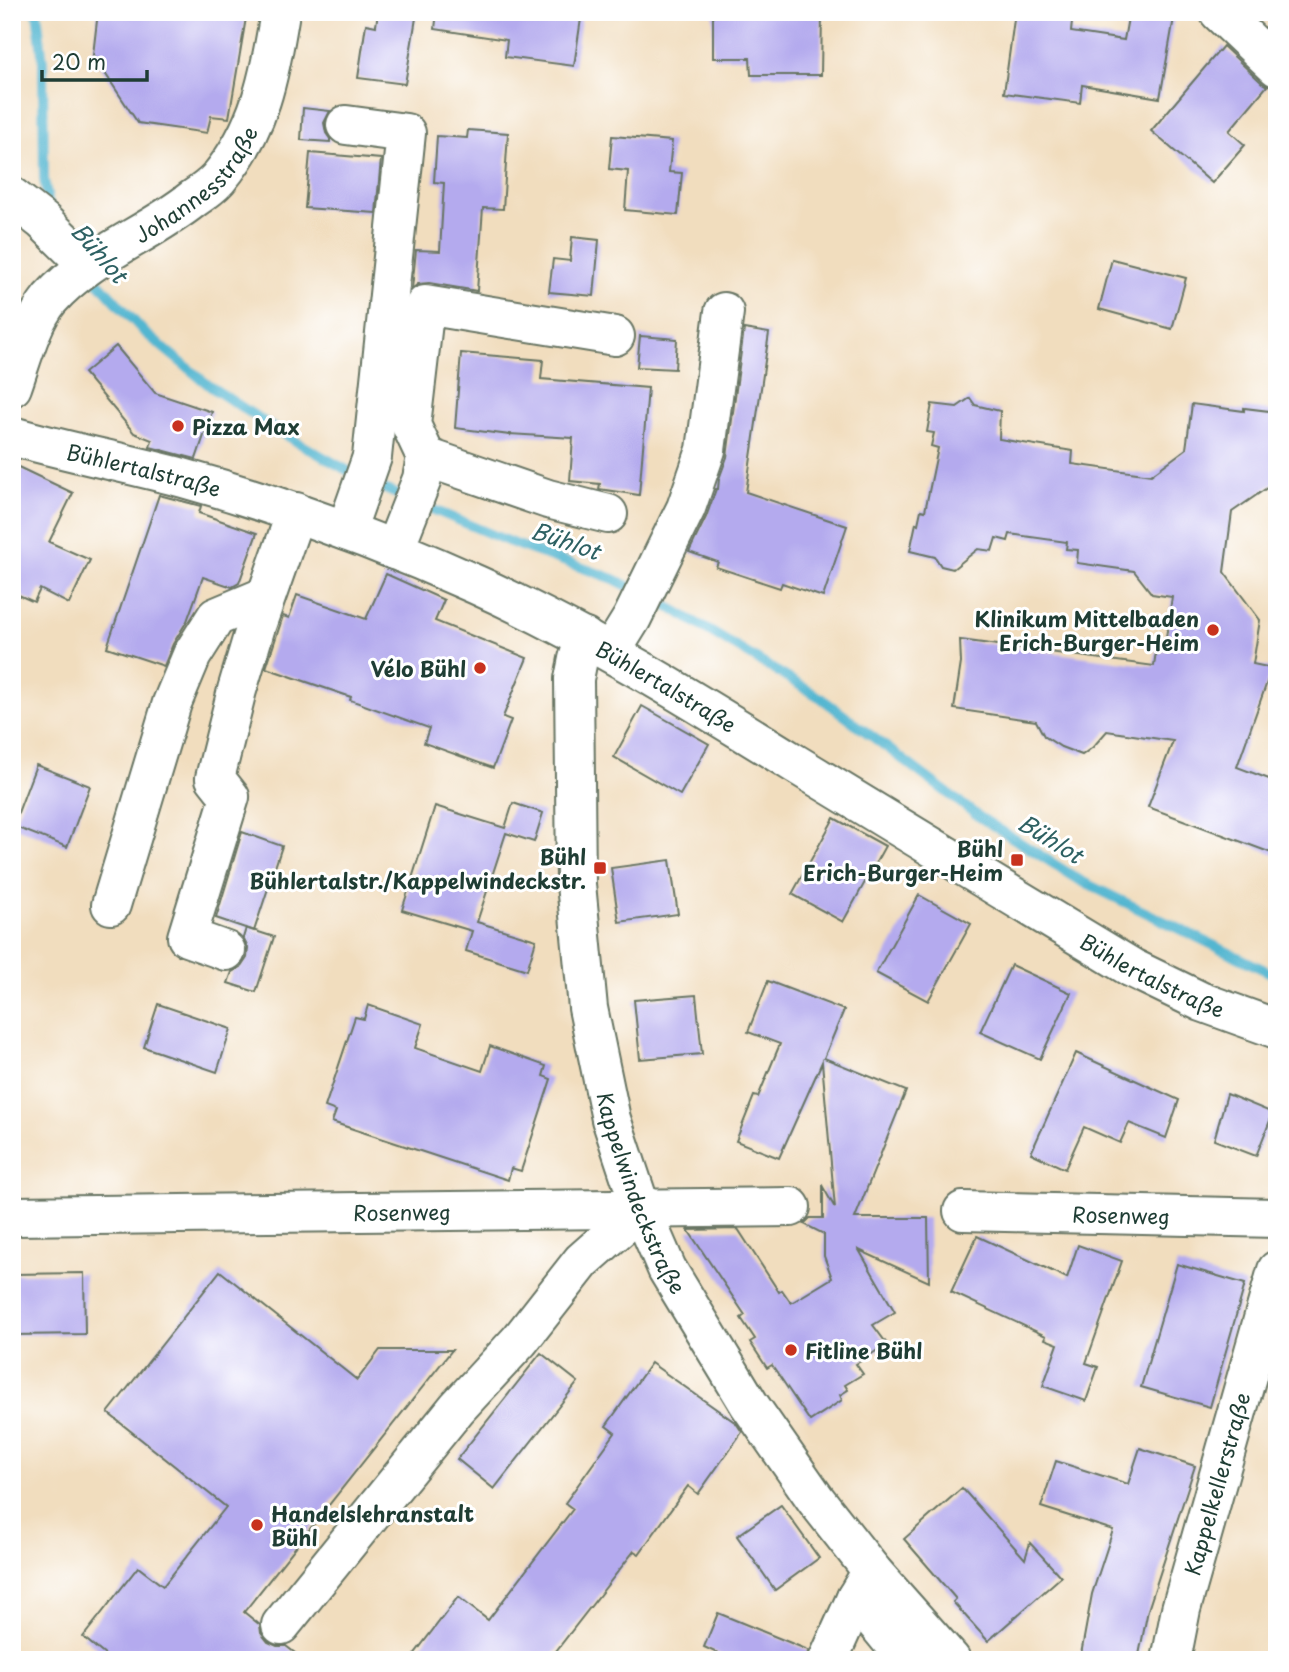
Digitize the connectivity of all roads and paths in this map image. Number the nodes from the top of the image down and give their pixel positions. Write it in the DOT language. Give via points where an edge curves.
graph roads {
  1 [pos="280,12"];
  2 [pos="1219,12"];
  3 [pos="1277,67"];
  4 [pos="346,125"];
  5 [pos="12,197"];
  6 [pos="88,265"];
  7 [pos="724,312"];
  8 [pos="615,336"];
  9 [pos="12,387"];
  10 [pos="12,436"];
  11 [pos="424,468"];
  12 [pos="296,512"];
  13 [pos="608,514"];
  14 [pos="352,515"];
  15 [pos="399,537"];
  16 [pos="266,596"];
  17 [pos="598,645"];
  18 [pos="111,905"];
  19 [pos="226,951"];
  20 [pos="1277,1029"];
  21 [pos="791,1207"];
  22 [pos="641,1209"];
  23 [pos="963,1211"];
  24 [pos="12,1216"];
  25 [pos="1277,1218"];
  26 [pos="1277,1270"];
  27 [pos="864,1584"];
  28 [pos="281,1625"];
  29 [pos="828,1660"];
  30 [pos="907,1660"];
  31 [pos="951,1660"];
  32 [pos="1171,1660"];
  1 -- 6 [label="street, Johannesstraße" via="258,113 239,152 216,182 173,216"];
  2 -- 3 [label="street"];
  4 -- 14 [label="street" via="406,134 372,457"];
  5 -- 6 [label="street"];
  6 -- 9 [label="street, Johannesstraße" via="50,299 36,319"];
  7 -- 17 [label="street, Kappelwindeckstraße" via="706,450 686,509 632,618"];
  8 -- 11 [label="street" via="425,305 411,425"];
  10 -- 12 [label="street, Bühlertalstraße"];
  11 -- 13 [label="street"];
  11 -- 15 [label="street"];
  12 -- 14 [label="street, Bühlertalstraße"];
  12 -- 16 [label="street"];
  14 -- 15 [label="street, Bühlertalstraße"];
  15 -- 17 [label="street, Bühlertalstraße" via="479,586"];
  16 -- 18 [label="street" via="216,618 192,656 173,703"];
  16 -- 19 [label="street" via="215,778 230,797 187,937"];
  17 -- 20 [label="street, Bühlertalstraße" via="1132,968 1202,1002"];
  17 -- 22 [label="street, Kappelwindeckstraße" via="578,659 574,679 577,898 588,1008 611,1119"];
  21 -- 22 [label="street, Rosenweg"];
  22 -- 24 [label="street, Rosenweg"];
  22 -- 27 [label="street, Kappelwindeckstraße" via="667,1269 749,1404 816,1500"];
  22 -- 28 [label="street" via="582,1261"];
  23 -- 25 [label="street, Rosenweg"];
  26 -- 32 [label="street, Kappelkellerstraße" via="1181,1609"];
  27 -- 29 [label="street"];
  27 -- 30 [label="street, Kappelwindeckstraße"];
  27 -- 31 [label="street, Kappelwindeckstraße"];
}
